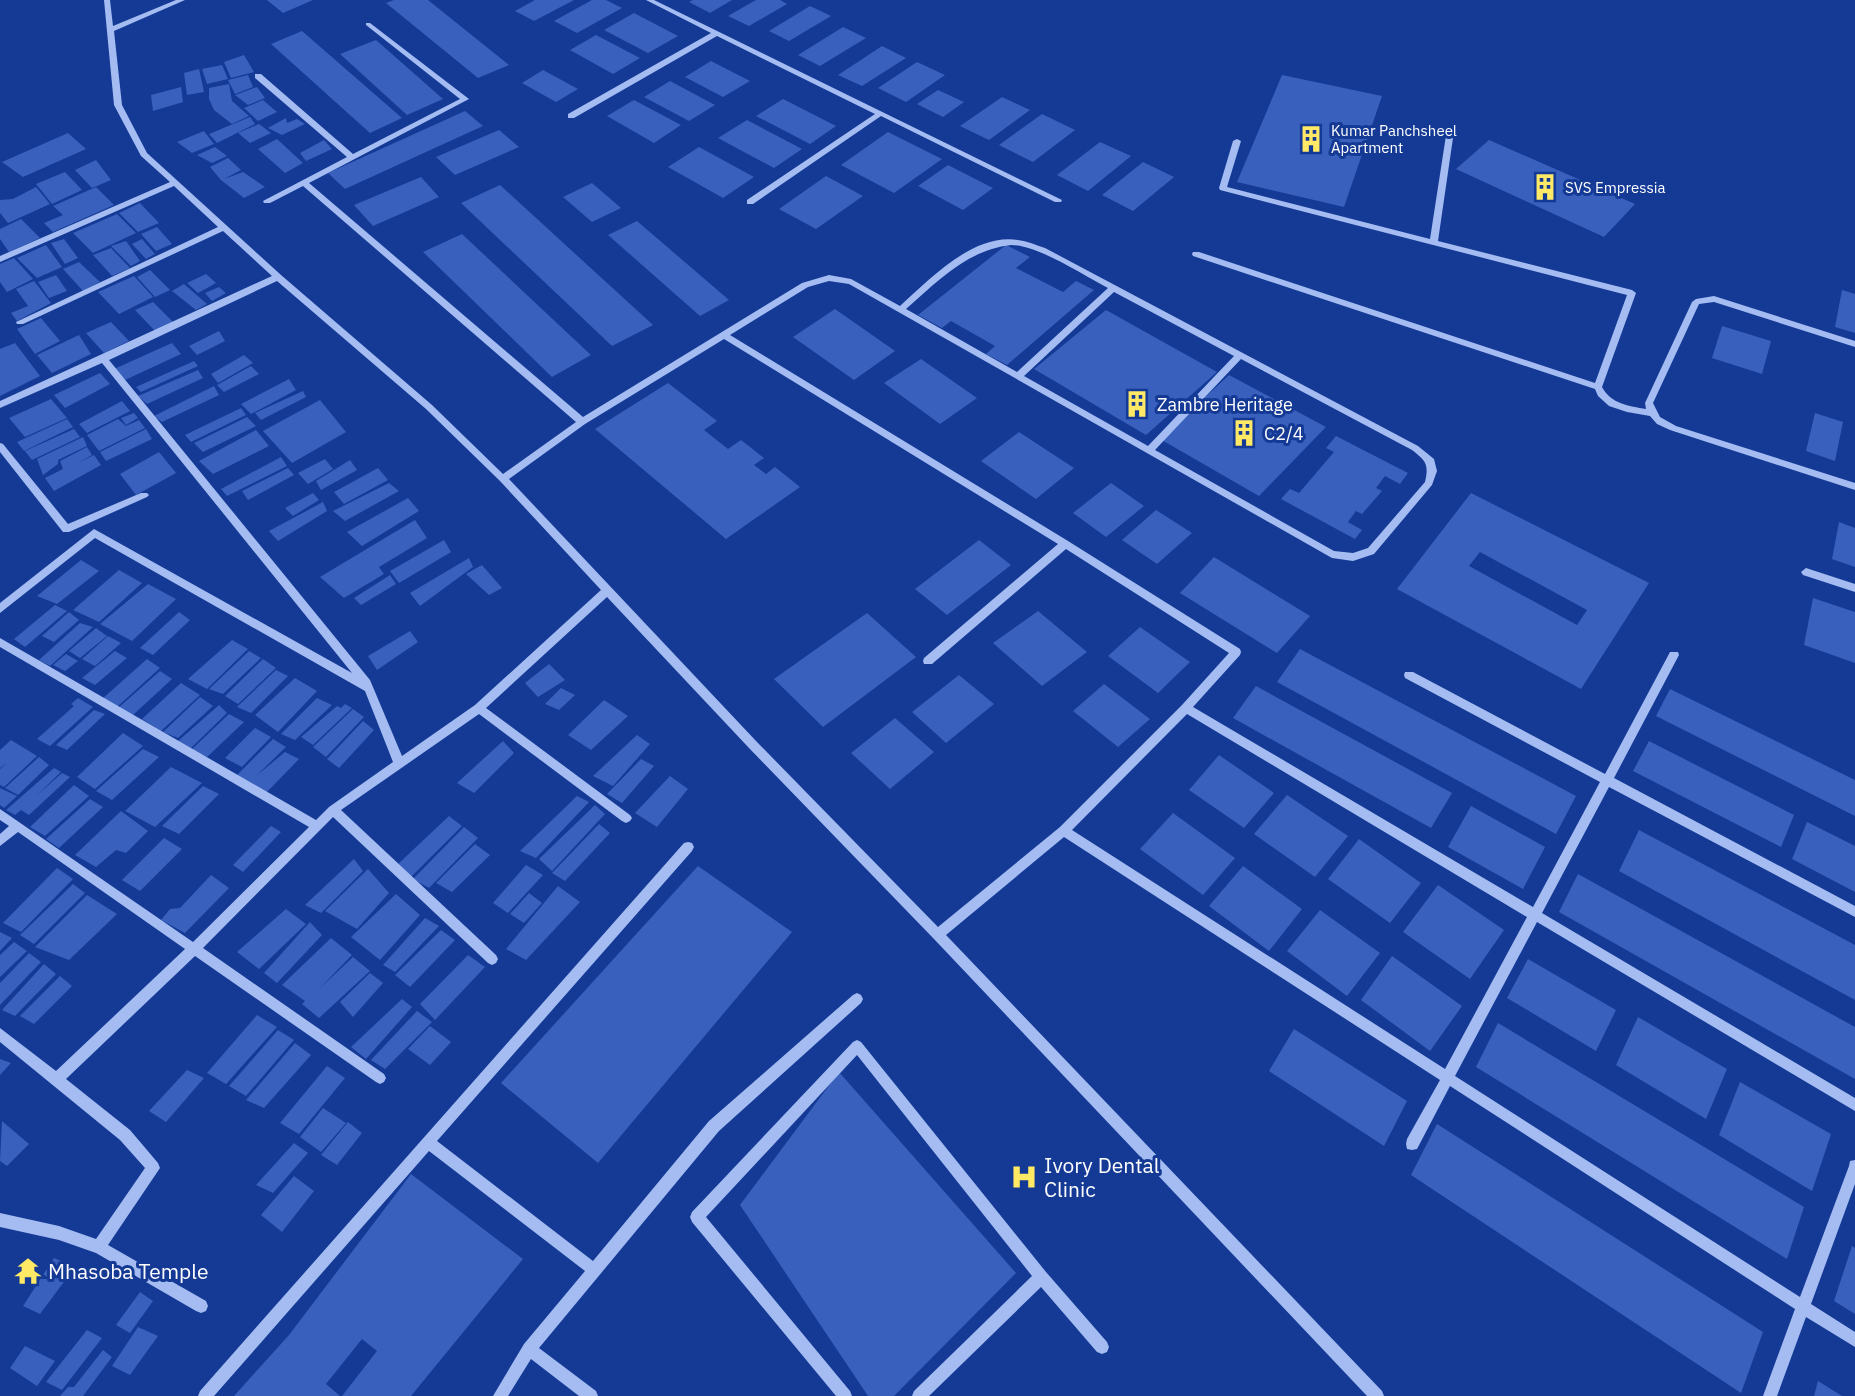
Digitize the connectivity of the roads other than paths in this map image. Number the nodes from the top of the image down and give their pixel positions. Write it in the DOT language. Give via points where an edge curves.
graph roads {
  1 [pos="107,0"];
  2 [pos="182,0"];
  3 [pos="649,0"];
  4 [pos="368,24"];
  5 [pos="110,30"];
  6 [pos="717,33"];
  7 [pos="258,76"];
  8 [pos="881,113"];
  9 [pos="571,116"];
  10 [pos="1450,131"];
  11 [pos="1237,141"];
  12 [pos="352,157"];
  13 [pos="176,182"];
  14 [pos="303,182"];
  15 [pos="1058,200"];
  16 [pos="267,201"];
  17 [pos="750,202"];
  18 [pos="224,227"];
  19 [pos="1434,242"];
  20 [pos="1196,254"];
  21 [pos="0,259"];
  22 [pos="278,277"];
  23 [pos="1113,288"];
  24 [pos="900,310"];
  25 [pos="20,322"];
  26 [pos="723,334"];
  27 [pos="1855,344"];
  28 [pos="1240,355"];
  29 [pos="104,359"];
  30 [pos="1018,376"];
  31 [pos="1598,387"];
  32 [pos="0,405"];
  33 [pos="1651,413"];
  34 [pos="582,422"];
  35 [pos="0,446"];
  36 [pos="1149,450"];
  37 [pos="503,479"];
  38 [pos="1855,487"];
  39 [pos="144,495"];
  40 [pos="1065,544"];
  41 [pos="1806,572"];
  42 [pos="1855,588"];
  43 [pos="608,590"];
  44 [pos="0,609"];
  45 [pos="0,642"];
  46 [pos="1674,655"];
  47 [pos="928,661"];
  48 [pos="1409,675"];
  49 [pos="369,688"];
  50 [pos="479,708"];
  51 [pos="1186,708"];
  52 [pos="399,762"];
  53 [pos="1608,780"];
  54 [pos="333,810"];
  55 [pos="0,814"];
  56 [pos="626,818"];
  57 [pos="17,826"];
  58 [pos="317,826"];
  59 [pos="1064,831"];
  60 [pos="0,841"];
  61 [pos="688,847"];
  62 [pos="1855,912"];
  63 [pos="1535,916"];
  64 [pos="938,935"];
  65 [pos="194,950"];
  66 [pos="492,959"];
  67 [pos="857,999"];
  68 [pos="0,1034"];
  69 [pos="380,1078"];
  70 [pos="1448,1078"];
  71 [pos="57,1079"];
  72 [pos="1855,1106"];
  73 [pos="428,1142"];
  74 [pos="1412,1144"];
  75 [pos="1855,1166"];
  76 [pos="0,1220"];
  77 [pos="99,1247"];
  78 [pos="594,1270"];
  79 [pos="1041,1277"];
  80 [pos="201,1306"];
  81 [pos="1803,1307"];
  82 [pos="1855,1340"];
  83 [pos="1102,1347"];
  84 [pos="529,1349"];
  85 [pos="204,1396"];
  86 [pos="500,1396"];
  87 [pos="591,1396"];
  88 [pos="845,1396"];
  89 [pos="919,1396"];
  90 [pos="1377,1396"];
  91 [pos="1770,1396"];
  1 -- 5 [label="street"];
  2 -- 5 [label="street"];
  3 -- 6 [label="street"];
  4 -- 12 [label="street" via="465,99"];
  5 -- 13 [label="street" via="118,105 144,154"];
  6 -- 8 [label="street"];
  6 -- 9 [label="street"];
  7 -- 12 [label="street"];
  8 -- 15 [label="street"];
  8 -- 17 [label="street"];
  10 -- 19 [label="street"];
  11 -- 19 [label="street" via="1223,188"];
  12 -- 14 [label="street"];
  13 -- 18 [label="street"];
  13 -- 21 [label="street"];
  14 -- 16 [label="street"];
  14 -- 34 [label="street"];
  18 -- 22 [label="street"];
  18 -- 25 [label="street"];
  19 -- 31 [label="street" via="1632,293"];
  20 -- 31 [label="street"];
  22 -- 29 [label="street"];
  22 -- 37 [label="street" via="429,407"];
  23 -- 24 [label="street" via="1042,250 1013,241 986,245 959,260"];
  23 -- 28 [label="street"];
  23 -- 30 [label="street"];
  24 -- 26 [label="street" via="851,282 829,278 805,285"];
  24 -- 30 [label="street"];
  26 -- 34 [label="street"];
  26 -- 40 [label="street"];
  27 -- 33 [label="street" via="1714,299 1696,303 1649,403"];
  28 -- 36 [label="street"];
  28 -- 36 [label="street" via="1429,459 1429,483 1371,551 1353,557 1332,554"];
  29 -- 32 [label="street"];
  29 -- 49 [label="street"];
  30 -- 36 [label="street"];
  31 -- 33 [label="street" via="1610,403"];
  33 -- 38 [label="street" via="1657,421 1672,428"];
  34 -- 37 [label="street"];
  35 -- 39 [label="street" via="66,529"];
  37 -- 43 [label="street"];
  40 -- 47 [label="street"];
  40 -- 51 [label="street" via="1236,652"];
  41 -- 42 [label="street"];
  43 -- 50 [label="street"];
  43 -- 64 [label="street"];
  44 -- 49 [label="street" via="94,533"];
  45 -- 58 [label="street"];
  46 -- 53 [label="street"];
  48 -- 53 [label="street"];
  49 -- 52 [label="street"];
  50 -- 52 [label="street"];
  50 -- 56 [label="street"];
  51 -- 59 [label="street"];
  51 -- 63 [label="street"];
  52 -- 54 [label="street"];
  53 -- 62 [label="street"];
  53 -- 63 [label="street"];
  54 -- 58 [label="street"];
  54 -- 66 [label="street"];
  55 -- 57 [label="street"];
  57 -- 60 [label="street"];
  57 -- 65 [label="street"];
  58 -- 65 [label="street"];
  59 -- 64 [label="street"];
  59 -- 70 [label="street"];
  61 -- 73 [label="street"];
  63 -- 70 [label="street"];
  63 -- 72 [label="street"];
  64 -- 90 [label="street"];
  65 -- 69 [label="street"];
  65 -- 71 [label="street"];
  67 -- 78 [label="street" via="714,1126"];
  68 -- 71 [label="street"];
  70 -- 74 [label="street"];
  70 -- 81 [label="street"];
  71 -- 77 [label="street" via="125,1135 153,1168"];
  73 -- 78 [label="street"];
  73 -- 85 [label="street"];
  75 -- 81 [label="street"];
  76 -- 77 [label="street"];
  77 -- 80 [label="street"];
  78 -- 84 [label="street"];
  79 -- 83 [label="street"];
  79 -- 88 [label="street" via="857,1046 697,1217"];
  79 -- 89 [label="street"];
  81 -- 82 [label="street"];
  81 -- 91 [label="street"];
  84 -- 86 [label="street"];
  84 -- 87 [label="street"];
}
